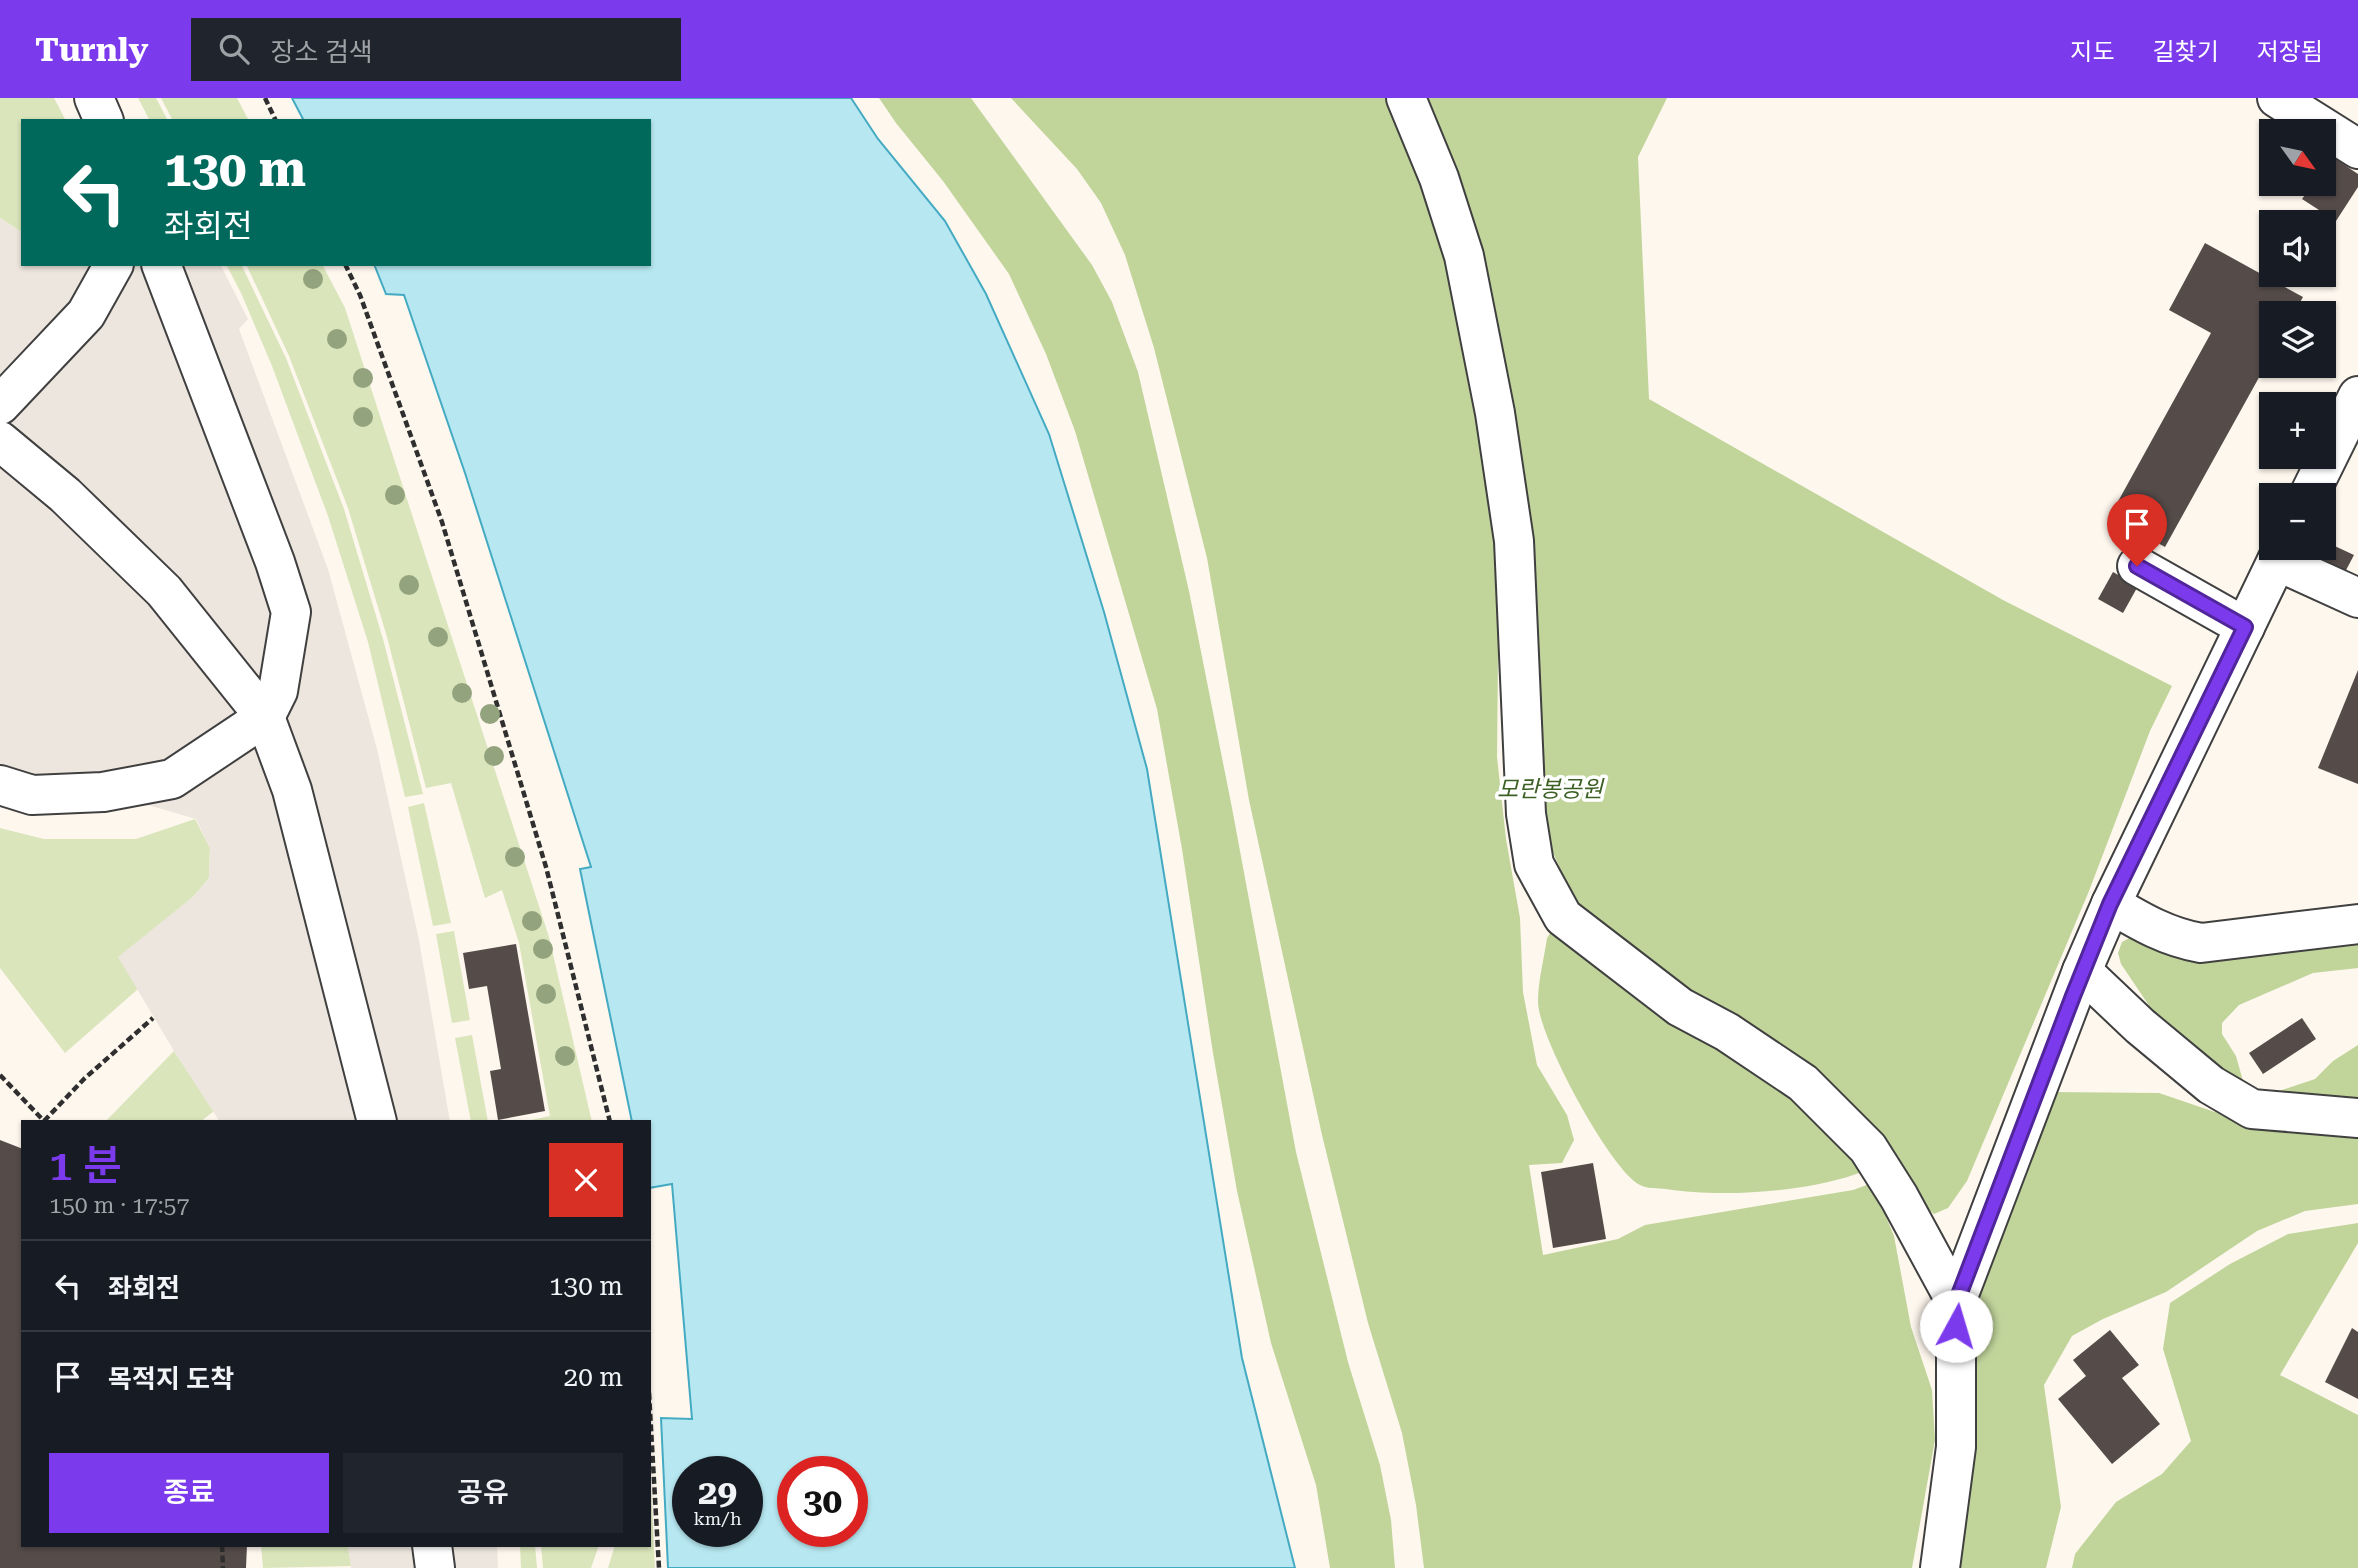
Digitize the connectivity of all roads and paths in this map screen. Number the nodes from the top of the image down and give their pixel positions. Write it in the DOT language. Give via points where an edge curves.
graph roads {
  1 [pos="94,98"];
  2 [pos="265,98"];
  3 [pos="1406,98"];
  4 [pos="2277,98"];
  5 [pos="103,119"];
  6 [pos="275,119"];
  7 [pos="2357,148"];
  8 [pos="113,266"];
  9 [pos="162,266"];
  10 [pos="346,266"];
  11 [pos="0,405"];
  12 [pos="2354,415"];
  13 [pos="0,441"];
  14 [pos="2316,483"];
  15 [pos="2278,560"];
  16 [pos="2289,560"];
  17 [pos="2137,566"];
  18 [pos="2358,598"];
  19 [pos="2245,627"];
  20 [pos="265,717"];
  21 [pos="0,785"];
  22 [pos="2110,904"];
  23 [pos="2358,924"];
  24 [pos="2082,971"];
  25 [pos="153,1018"];
  26 [pos="0,1075"];
  27 [pos="2358,1118"];
  28 [pos="44,1120"];
  29 [pos="46,1120"];
  30 [pos="376,1120"];
  31 [pos="609,1120"];
  32 [pos="1956,1303"];
  33 [pos="651,1428"];
  34 [pos="222,1547"];
  35 [pos="432,1547"];
  36 [pos="223,1568"];
  37 [pos="435,1568"];
  38 [pos="659,1568"];
  39 [pos="1940,1568"];
  1 -- 5 [label="street"];
  2 -- 6 [label="path"];
  3 -- 32 [label="street" via="1464,256 1495,413 1514,541 1526,814 1534,864 1563,917 1680,1007 1803,1083 1868,1148"];
  4 -- 7 [label="street"];
  8 -- 11 [label="street" via="86,314"];
  9 -- 20 [label="street" via="291,612 278,691"];
  10 -- 31 [label="path" via="442,522 546,867"];
  12 -- 14 [label="street"];
  13 -- 20 [label="street" via="65,495 164,591"];
  15 -- 19 [label="street"];
  16 -- 18 [label="street"];
  17 -- 19 [label="street"];
  19 -- 22 [label="street"];
  20 -- 21 [label="street" via="172,779 103,792 32,795"];
  20 -- 30 [label="street" via="292,790"];
  22 -- 23 [label="street" via="2155,930 2202,943"];
  22 -- 24 [label="street"];
  24 -- 27 [label="street" via="2201,1077 2252,1109"];
  24 -- 32 [label="street"];
  25 -- 29 [label="path"];
  26 -- 28 [label="path"];
  32 -- 39 [label="street" via="1956,1447"];
  33 -- 38 [label="path"];
  34 -- 36 [label="path"];
  35 -- 37 [label="street"];
}
